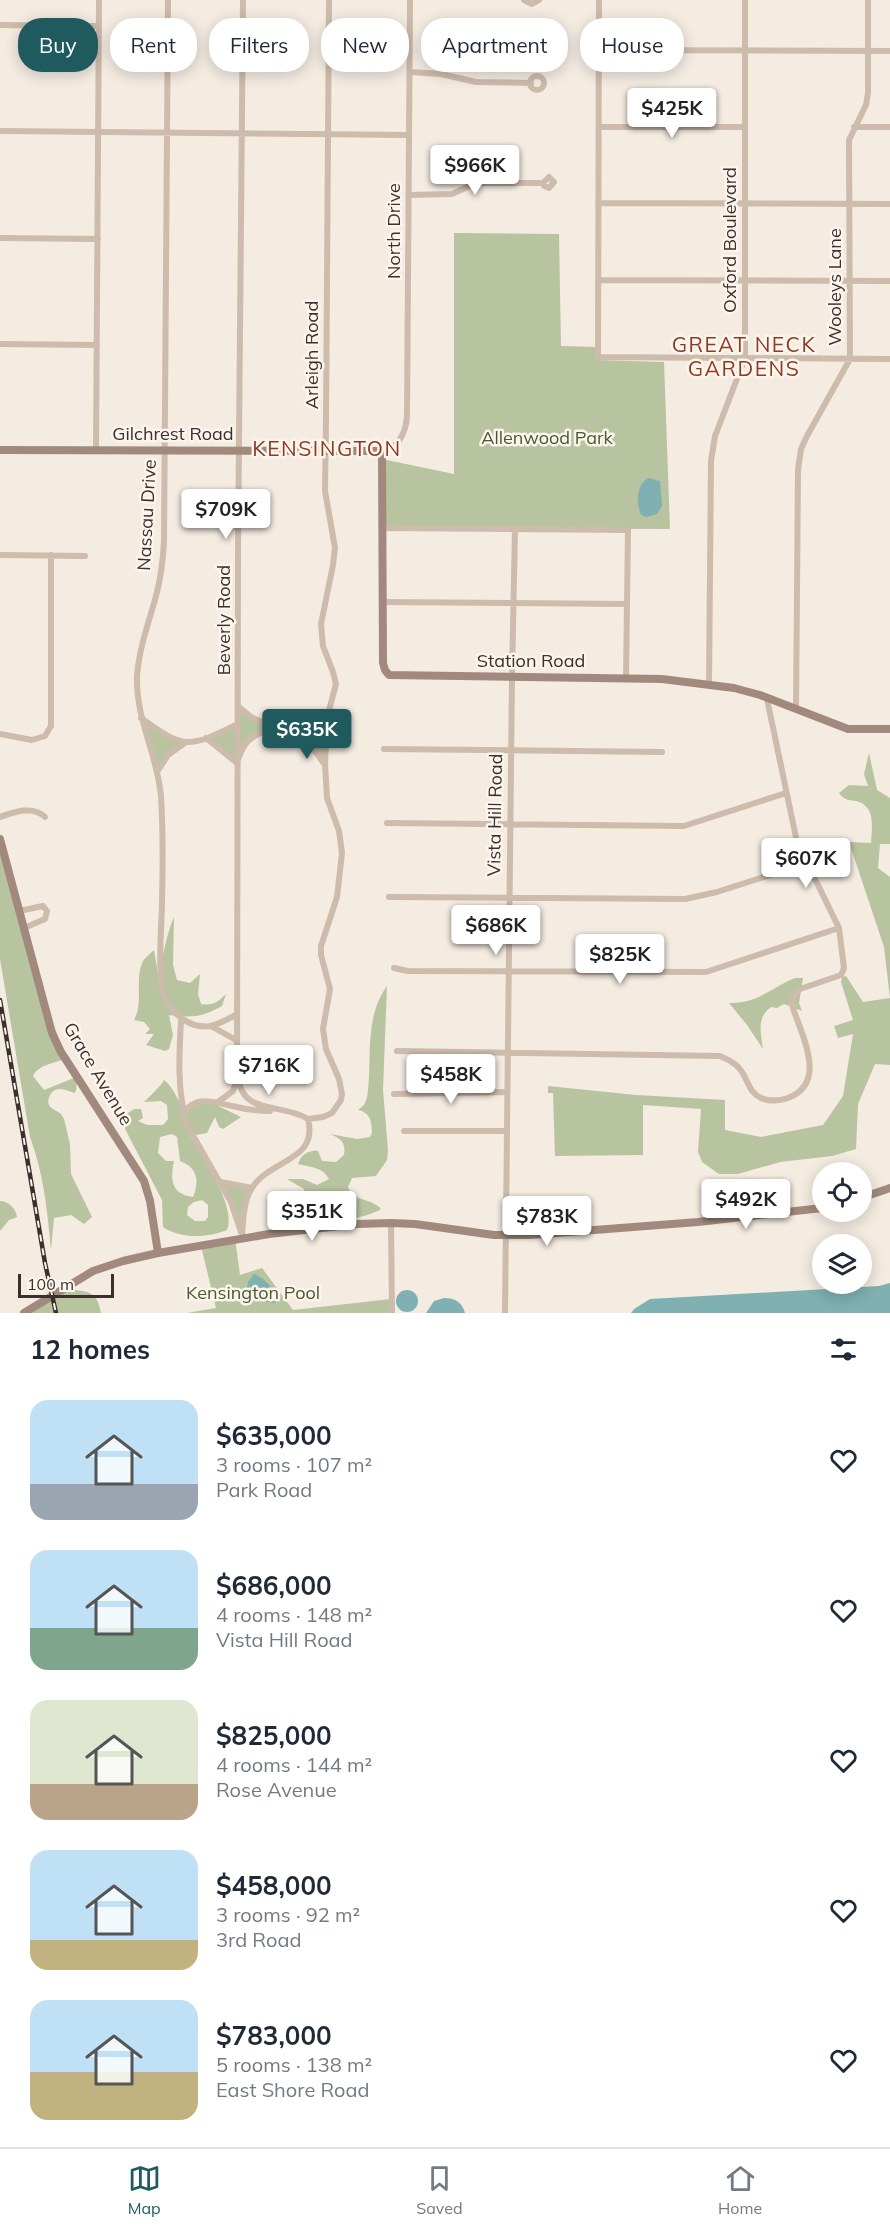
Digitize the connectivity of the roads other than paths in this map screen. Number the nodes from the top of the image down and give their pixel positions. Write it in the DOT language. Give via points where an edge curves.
graph roads {
  1 [pos="99,0"];
  2 [pos="168,0"];
  3 [pos="243,0"];
  4 [pos="329,0"];
  5 [pos="410,0"];
  6 [pos="524,0"];
  7 [pos="539,0"];
  8 [pos="599,0"];
  9 [pos="745,0"];
  10 [pos="868,0"];
  11 [pos="599,18"];
  12 [pos="0,25"];
  13 [pos="99,26"];
  14 [pos="684,50"];
  15 [pos="745,50"];
  16 [pos="868,51"];
  17 [pos="890,51"];
  18 [pos="410,72"];
  19 [pos="599,72"];
  20 [pos="531,83"];
  21 [pos="598,127"];
  22 [pos="745,127"];
  23 [pos="854,127"];
  24 [pos="890,127"];
  25 [pos="0,131"];
  26 [pos="98,132"];
  27 [pos="167,133"];
  28 [pos="242,134"];
  29 [pos="328,134"];
  30 [pos="410,135"];
  31 [pos="543,183"];
  32 [pos="409,195"];
  33 [pos="598,203"];
  34 [pos="745,204"];
  35 [pos="849,204"];
  36 [pos="890,204"];
  37 [pos="0,238"];
  38 [pos="98,239"];
  39 [pos="598,280"];
  40 [pos="745,280"];
  41 [pos="849,280"];
  42 [pos="890,281"];
  43 [pos="0,344"];
  44 [pos="97,345"];
  45 [pos="746,358"];
  46 [pos="850,359"];
  47 [pos="890,359"];
  48 [pos="0,450"];
  49 [pos="96,450"];
  50 [pos="165,451"];
  51 [pos="240,451"];
  52 [pos="325,451"];
  53 [pos="382,451"];
  54 [pos="382,528"];
  55 [pos="515,529"];
  56 [pos="0,555"];
  57 [pos="51,555"];
  58 [pos="85,556"];
  59 [pos="383,602"];
  60 [pos="513,603"];
  61 [pos="627,604"];
  62 [pos="512,677"];
  63 [pos="626,678"];
  64 [pos="709,684"];
  65 [pos="768,699"];
  66 [pos="239,707"];
  67 [pos="796,710"];
  68 [pos="140,717"];
  69 [pos="327,718"];
  70 [pos="238,724"];
  71 [pos="273,727"];
  72 [pos="890,729"];
  73 [pos="0,734"];
  74 [pos="206,738"];
  75 [pos="302,741"];
  76 [pos="186,742"];
  77 [pos="384,749"];
  78 [pos="511,751"];
  79 [pos="662,752"];
  80 [pos="237,763"];
  81 [pos="325,765"];
  82 [pos="157,772"];
  83 [pos="786,793"];
  84 [pos="0,817"];
  85 [pos="45,817"];
  86 [pos="387,823"];
  87 [pos="510,824"];
  88 [pos="0,838"];
  89 [pos="807,863"];
  90 [pos="389,897"];
  91 [pos="509,898"];
  92 [pos="19,911"];
  93 [pos="24,928"];
  94 [pos="839,928"];
  95 [pos="394,968"];
  96 [pos="508,971"];
  97 [pos="236,1015"];
  98 [pos="181,1020"];
  99 [pos="211,1026"];
  100 [pos="236,1040"];
  101 [pos="397,1051"];
  102 [pos="507,1053"];
  103 [pos="237,1080"];
  104 [pos="507,1092"];
  105 [pos="394,1094"];
  106 [pos="218,1102"];
  107 [pos="285,1110"];
  108 [pos="184,1112"];
  109 [pos="323,1117"];
  110 [pos="308,1121"];
  111 [pos="311,1130"];
  112 [pos="404,1131"];
  113 [pos="506,1131"];
  114 [pos="220,1182"];
  115 [pos="252,1188"];
  116 [pos="890,1188"];
  117 [pos="872,1194"];
  118 [pos="812,1209"];
  119 [pos="391,1223"];
  120 [pos="505,1235"];
  121 [pos="242,1238"];
  122 [pos="158,1253"];
  123 [pos="24,1313"];
  124 [pos="392,1313"];
  125 [pos="505,1313"];
  1 -- 13 [label="street"];
  2 -- 27 [label="street, Nassau Drive"];
  3 -- 28 [label="street, Beverly Road"];
  4 -- 29 [label="street, Arleigh Road"];
  5 -- 18 [label="street, North Drive"];
  6 -- 7 [label="street" via="532,4"];
  8 -- 11 [label="street"];
  9 -- 15 [label="street, Oxford Boulevard"];
  10 -- 16 [label="street, Wooleys Lane"];
  12 -- 13 [label="street"];
  13 -- 26 [label="street"];
  14 -- 15 [label="street"];
  15 -- 16 [label="street"];
  15 -- 22 [label="street, Oxford Boulevard"];
  16 -- 17 [label="street"];
  16 -- 23 [label="street, Wooleys Lane" via="867,100"];
  18 -- 20 [label="street" via="476,82"];
  18 -- 30 [label="street, North Drive"];
  19 -- 21 [label="street"];
  21 -- 22 [label="street"];
  21 -- 33 [label="street"];
  22 -- 34 [label="street, Oxford Boulevard"];
  23 -- 24 [label="street"];
  23 -- 35 [label="street, Wooleys Lane" via="849,140"];
  25 -- 26 [label="street"];
  26 -- 27 [label="street"];
  26 -- 38 [label="street"];
  27 -- 28 [label="street"];
  27 -- 50 [label="street, Nassau Drive"];
  28 -- 29 [label="street"];
  28 -- 51 [label="street, Beverly Road"];
  29 -- 30 [label="street"];
  29 -- 52 [label="street, Arleigh Road"];
  30 -- 32 [label="street, North Drive"];
  31 -- 32 [label="street" via="476,183 452,194"];
  32 -- 53 [label="street, North Drive" via="407,422 397,444"];
  33 -- 34 [label="street"];
  33 -- 39 [label="street"];
  34 -- 35 [label="street"];
  34 -- 40 [label="street, Oxford Boulevard"];
  35 -- 36 [label="street"];
  35 -- 41 [label="street, Wooleys Lane"];
  37 -- 38 [label="street"];
  38 -- 44 [label="street"];
  39 -- 40 [label="street"];
  39 -- 45 [label="street" via="598,357"];
  40 -- 41 [label="street"];
  40 -- 45 [label="street, Oxford Boulevard"];
  41 -- 42 [label="street"];
  41 -- 46 [label="street, Wooleys Lane"];
  43 -- 44 [label="street"];
  44 -- 49 [label="street"];
  45 -- 46 [label="street"];
  45 -- 64 [label="street, Oxford Boulevard" via="715,436 710,474"];
  46 -- 47 [label="street"];
  46 -- 67 [label="street, Wooleys Lane" via="801,449"];
  48 -- 49 [label="street, Gilchrest Road"];
  49 -- 50 [label="street, Gilchrest Road"];
  50 -- 51 [label="street, Gilchrest Road"];
  50 -- 68 [label="street, Nassau Drive" via="164,542 157,593 137,674"];
  51 -- 52 [label="street, Gilchrest Road"];
  51 -- 66 [label="street, Beverly Road"];
  52 -- 53 [label="street, Gilchrest Road"];
  52 -- 69 [label="street, Arleigh Road" via="325,491 335,548 321,624 323,646 336,684"];
  53 -- 54 [label="street, Station Road"];
  54 -- 55 [label="street"];
  54 -- 59 [label="street, Station Road"];
  55 -- 60 [label="street, Vista Hill Road"];
  55 -- 61 [label="street" via="628,531"];
  56 -- 57 [label="street"];
  57 -- 58 [label="street"];
  57 -- 73 [label="street" via="49,731 32,740"];
  59 -- 60 [label="street"];
  59 -- 62 [label="street, Station Road" via="383,663 388,675"];
  60 -- 61 [label="street"];
  60 -- 62 [label="street, Vista Hill Road"];
  61 -- 63 [label="street"];
  62 -- 63 [label="street, Station Road"];
  62 -- 78 [label="street, Vista Hill Road"];
  63 -- 64 [label="street, Station Road"];
  64 -- 65 [label="street, Station Road"];
  65 -- 67 [label="street, Station Road"];
  65 -- 83 [label="street"];
  66 -- 70 [label="street, Beverly Road"];
  66 -- 71 [label="street"];
  67 -- 72 [label="street, Station Road" via="848,729"];
  68 -- 76 [label="street"];
  68 -- 82 [label="street, Nassau Drive"];
  69 -- 75 [label="street"];
  69 -- 81 [label="street, Arleigh Road"];
  70 -- 74 [label="street"];
  70 -- 80 [label="street, Beverly Road"];
  71 -- 75 [label="street"];
  71 -- 80 [label="street" via="252,736 242,746"];
  74 -- 76 [label="street"];
  74 -- 80 [label="street"];
  75 -- 81 [label="street"];
  76 -- 82 [label="street" via="168,755"];
  77 -- 78 [label="street"];
  78 -- 79 [label="street"];
  78 -- 87 [label="street, Vista Hill Road"];
  80 -- 97 [label="street, Beverly Road"];
  81 -- 109 [label="street, Arleigh Road" via="327,798 342,853 337,897 321,946 330,989 323,1029 342,1094 336,1110"];
  82 -- 98 [label="street, Nassau Drive" via="162,822 162,986 166,1000"];
  83 -- 87 [label="street" via="684,826"];
  83 -- 89 [label="street" via="797,842"];
  84 -- 85 [label="street" via="28,811"];
  86 -- 87 [label="street"];
  87 -- 91 [label="street, Vista Hill Road"];
  88 -- 92 [label="street, Grace Avenue"];
  89 -- 91 [label="street" via="717,892 685,898"];
  89 -- 94 [label="street"];
  90 -- 91 [label="street"];
  91 -- 96 [label="street, Vista Hill Road"];
  92 -- 93 [label="street, Grace Avenue"];
  92 -- 93 [label="street" via="43,906 48,913 45,919"];
  93 -- 122 [label="street, Grace Avenue" via="52,1034 144,1181"];
  94 -- 96 [label="street" via="706,972"];
  94 -- 102 [label="street" via="843,972 800,989 792,999 810,1061 810,1077 798,1093 779,1101 761,1098 753,1092 739,1067 720,1056"];
  95 -- 96 [label="street"];
  96 -- 102 [label="street, Vista Hill Road"];
  97 -- 99 [label="street"];
  97 -- 100 [label="street, Beverly Road"];
  98 -- 99 [label="street"];
  98 -- 108 [label="street" via="178,1059"];
  99 -- 100 [label="street"];
  100 -- 103 [label="street, Beverly Road"];
  101 -- 102 [label="street"];
  102 -- 104 [label="street, Vista Hill Road"];
  103 -- 106 [label="street" via="233,1091"];
  103 -- 107 [label="street, Beverly Road" via="244,1095 255,1104"];
  104 -- 105 [label="street"];
  104 -- 113 [label="street, Vista Hill Road"];
  106 -- 107 [label="street" via="252,1110"];
  106 -- 108 [label="street" via="197,1102"];
  107 -- 110 [label="street"];
  108 -- 114 [label="street" via="187,1125"];
  109 -- 110 [label="street"];
  109 -- 111 [label="street, Arleigh Road"];
  110 -- 111 [label="street"];
  111 -- 115 [label="street, Arleigh Road" via="303,1150 271,1169"];
  112 -- 113 [label="street"];
  113 -- 120 [label="street, Vista Hill Road"];
  114 -- 115 [label="street"];
  114 -- 121 [label="street"];
  115 -- 121 [label="street"];
  116 -- 117 [label="street"];
  118 -- 120 [label="street" via="698,1222"];
  119 -- 120 [label="street"];
  119 -- 121 [label="street"];
  119 -- 124 [label="street"];
  120 -- 125 [label="street, Vista Hill Road"];
  121 -- 122 [label="street"];
  122 -- 123 [label="street" via="95,1270"];
}
